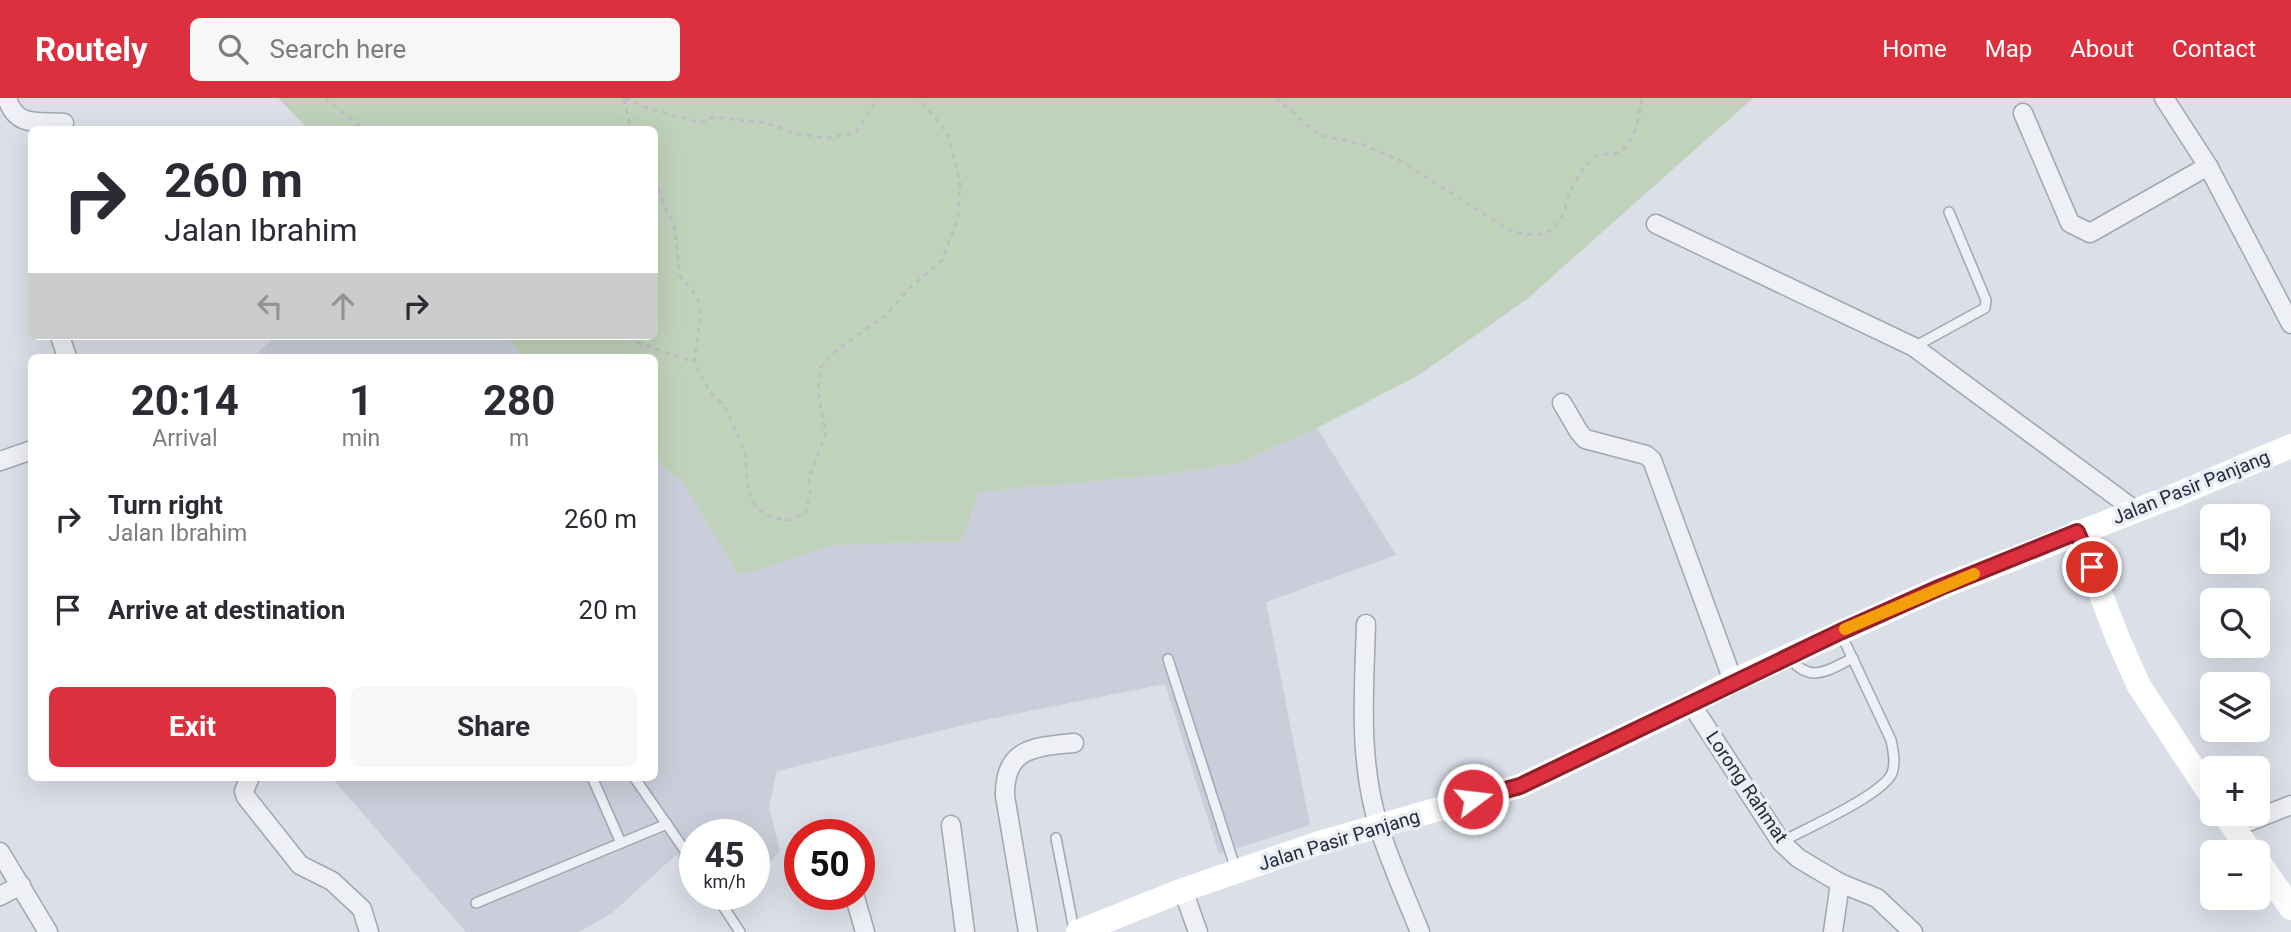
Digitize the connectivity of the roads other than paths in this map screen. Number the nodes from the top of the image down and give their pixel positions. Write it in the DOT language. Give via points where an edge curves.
graph roads {
  1 [pos="7,98"];
  2 [pos="2164,98"];
  3 [pos="2023,113"];
  4 [pos="64,123"];
  5 [pos="2208,166"];
  6 [pos="1950,212"];
  7 [pos="1656,224"];
  8 [pos="2291,324"];
  9 [pos="1914,347"];
  10 [pos="1562,403"];
  11 [pos="2291,446"];
  12 [pos="28,451"];
  13 [pos="0,461"];
  14 [pos="2136,510"];
  15 [pos="2077,532"];
  16 [pos="1366,624"];
  17 [pos="1840,632"];
  18 [pos="1787,656"];
  19 [pos="1853,658"];
  20 [pos="1168,659"];
  21 [pos="1734,681"];
  22 [pos="1691,704"];
  23 [pos="1074,743"];
  24 [pos="2200,779"];
  25 [pos="248,781"];
  26 [pos="594,781"];
  27 [pos="637,781"];
  28 [pos="2291,805"];
  29 [pos="2270,810"];
  30 [pos="667,824"];
  31 [pos="951,825"];
  32 [pos="1378,825"];
  33 [pos="1056,838"];
  34 [pos="679,842"];
  35 [pos="1781,842"];
  36 [pos="621,843"];
  37 [pos="0,852"];
  38 [pos="1237,872"];
  39 [pos="2270,879"];
  40 [pos="1840,883"];
  41 [pos="21,885"];
  42 [pos="1183,890"];
  43 [pos="0,895"];
  44 [pos="476,903"];
  45 [pos="2291,908"];
  46 [pos="726,910"];
  47 [pos="859,910"];
  48 [pos="48,932"];
  49 [pos="369,932"];
  50 [pos="740,932"];
  51 [pos="865,932"];
  52 [pos="965,932"];
  53 [pos="1028,932"];
  54 [pos="1076,932"];
  55 [pos="1198,932"];
  56 [pos="1420,932"];
  57 [pos="1833,932"];
  58 [pos="1913,932"];
  1 -- 4 [label="street" via="20,120"];
  2 -- 5 [label="street"];
  3 -- 5 [label="street" via="2070,223 2090,233"];
  5 -- 8 [label="street"];
  6 -- 9 [label="lane" via="1986,300 1984,308"];
  7 -- 9 [label="street"];
  9 -- 14 [label="street"];
  10 -- 21 [label="street" via="1585,439 1652,460"];
  11 -- 14 [label="main road, Jalan Pasir Panjang"];
  12 -- 13 [label="street"];
  14 -- 15 [label="main road, Jalan Pasir Panjang"];
  15 -- 17 [label="main road, Jalan Pasir Panjang"];
  15 -- 24 [label="main road" via="2139,686"];
  16 -- 32 [label="street" via="1365,757"];
  17 -- 18 [label="main road, Jalan Pasir Panjang"];
  17 -- 19 [label="lane"];
  18 -- 19 [label="lane" via="1799,670 1813,674"];
  18 -- 21 [label="main road, Jalan Pasir Panjang"];
  19 -- 35 [label="lane" via="1891,740 1892,773 1879,788"];
  20 -- 38 [label="lane"];
  21 -- 22 [label="main road, Jalan Pasir Panjang"];
  22 -- 32 [label="main road, Jalan Pasir Panjang" via="1520,786"];
  22 -- 35 [label="street, Lorong Rahmat"];
  23 -- 53 [label="street" via="1036,747 1020,755 1005,778"];
  25 -- 49 [label="street" via="246,797 300,865 332,881 362,909"];
  26 -- 36 [label="lane"];
  27 -- 30 [label="lane"];
  28 -- 29 [label="street"];
  30 -- 34 [label="lane"];
  30 -- 36 [label="lane"];
  31 -- 52 [label="street"];
  32 -- 38 [label="main road, Jalan Pasir Panjang"];
  32 -- 56 [label="street"];
  33 -- 54 [label="lane"];
  35 -- 40 [label="street, Lorong Rahmat"];
  36 -- 44 [label="lane"];
  37 -- 41 [label="street"];
  38 -- 42 [label="main road, Jalan Pasir Panjang"];
  39 -- 45 [label="main road"];
  40 -- 57 [label="street"];
  40 -- 58 [label="street, Lorong Rahmat" via="1877,898"];
  41 -- 43 [label="street"];
  41 -- 48 [label="street"];
  42 -- 54 [label="main road, Jalan Pasir Panjang"];
  42 -- 55 [label="street"];
  46 -- 50 [label="lane"];
  47 -- 51 [label="street"];
}
